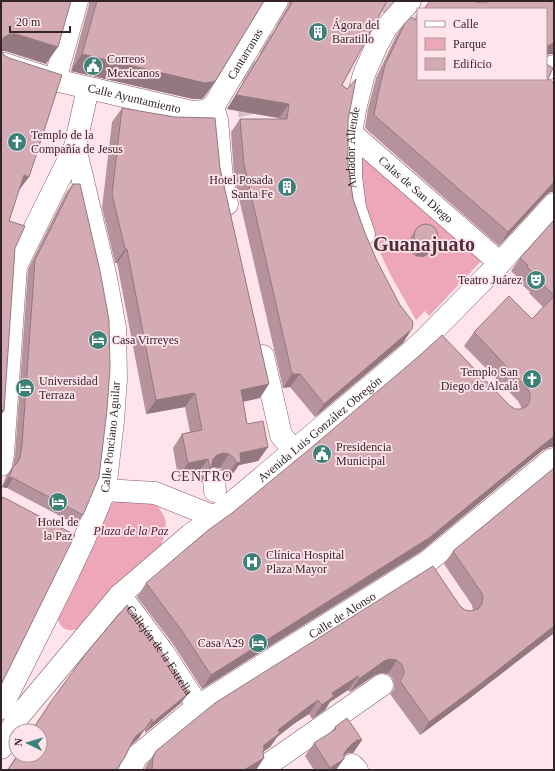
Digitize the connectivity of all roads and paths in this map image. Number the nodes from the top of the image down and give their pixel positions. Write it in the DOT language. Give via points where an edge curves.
graph roads {
  1 [pos="77,1"];
  2 [pos="277,1"];
  3 [pos="410,1"];
  4 [pos="469,1"];
  5 [pos="485,1"];
  6 [pos="1,63"];
  7 [pos="55,80"];
  8 [pos="88,88"];
  9 [pos="213,107"];
  10 [pos="351,133"];
  11 [pos="75,147"];
  12 [pos="554,204"];
  13 [pos="232,226"];
  14 [pos="370,249"];
  15 [pos="500,262"];
  16 [pos="258,334"];
  17 [pos="294,451"];
  18 [pos="554,458"];
  19 [pos="1,465"];
  20 [pos="105,490"];
  21 [pos="215,517"];
  22 [pos="427,562"];
  23 [pos="440,580"];
  24 [pos="120,595"];
  25 [pos="382,685"];
  26 [pos="198,706"];
  27 [pos="1,708"];
  28 [pos="1,748"];
  29 [pos="266,766"];
  30 [pos="130,770"];
  31 [pos="347,770"];
  32 [pos="357,770"];
  1 -- 7 [label="street"];
  2 -- 9 [label="street, Cantarranas"];
  3 -- 10 [label="street, Andador Allende" via="386,28 364,74"];
  4 -- 5 [label="street" via="471,4"];
  6 -- 7 [label="street, Calle Ayuntamiento"];
  7 -- 8 [label="street, Calle Ayuntamiento"];
  8 -- 9 [label="street, Calle Ayuntamiento" via="192,112"];
  8 -- 11 [label="street"];
  9 -- 13 [label="street" via="217,120 222,179"];
  10 -- 14 [label="street, Andador Allende" via="351,177 355,208"];
  10 -- 15 [label="street, Calas de San Diego"];
  11 -- 19 [label="street" via="16,266"];
  11 -- 20 [label="street, Calle Ponciano Aguilar" via="106,278 115,328 116,379"];
  12 -- 15 [label="street, Avenida Luis González Obregón"];
  15 -- 17 [label="street, Avenida Luis González Obregón" via="396,365"];
  16 -- 17 [label="street" via="281,435"];
  17 -- 21 [label="street, Avenida Luis González Obregón"];
  18 -- 22 [label="street, Calle de Alonso"];
  20 -- 21 [label="street" via="155,493"];
  20 -- 27 [label="street, Calle Ponciano Aguilar" via="75,538 64,582"];
  21 -- 24 [label="street"];
  22 -- 23 [label="street"];
  22 -- 26 [label="street, Calle de Alonso"];
  24 -- 26 [label="street, Callejón de la Estrella" via="163,652"];
  24 -- 28 [label="street" via="18,717"];
  25 -- 29 [label="street"];
  26 -- 30 [label="street, Calle de Alonso" via="137,756"];
  31 -- 32 [label="street" via="352,765"];
}
